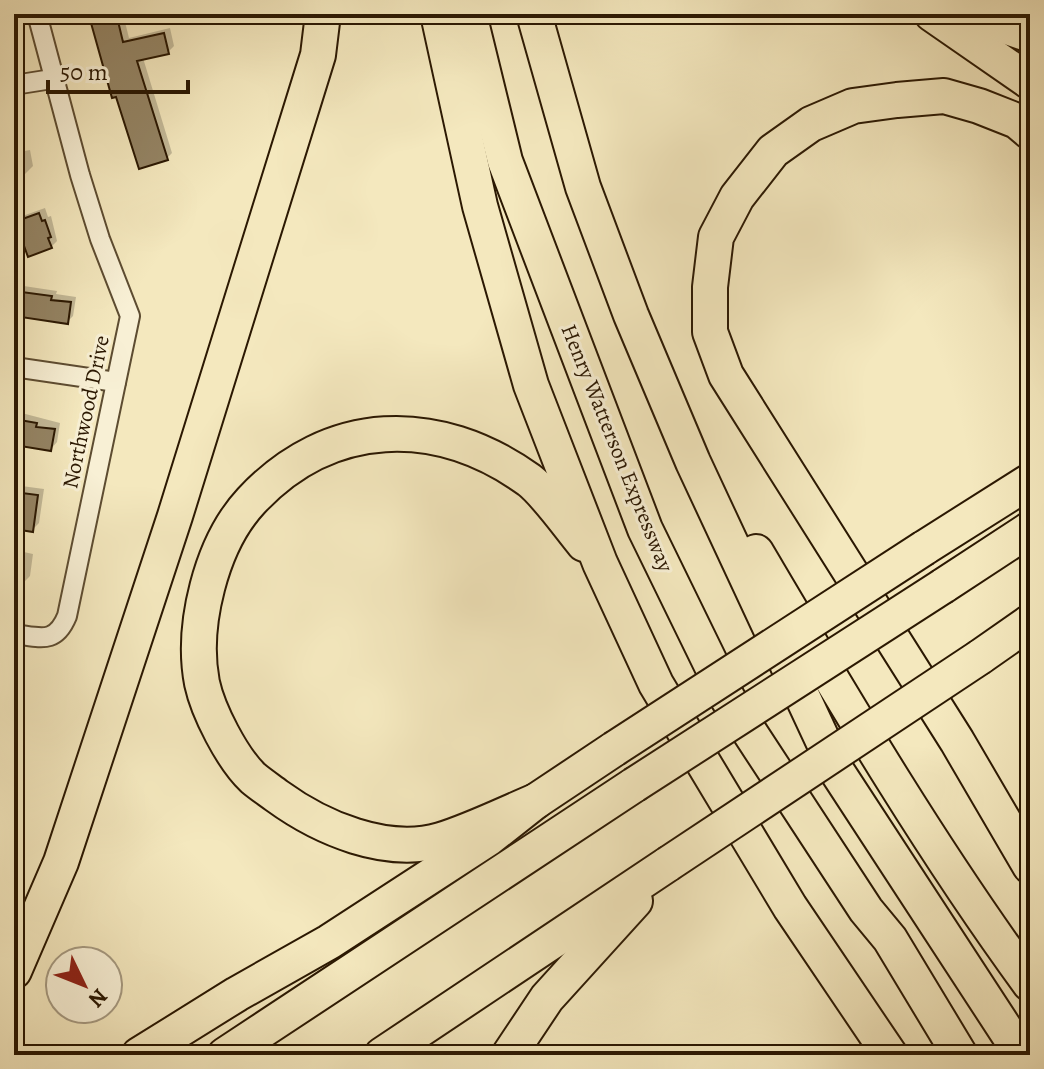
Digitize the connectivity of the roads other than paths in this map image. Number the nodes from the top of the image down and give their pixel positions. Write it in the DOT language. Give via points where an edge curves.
graph roads {
  1 [pos="37,14"];
  2 [pos="323,14"];
  3 [pos="438,14"];
  4 [pos="469,14"];
  5 [pos="534,14"];
  6 [pos="551,14"];
  7 [pos="932,14"];
  8 [pos="970,14"];
  9 [pos="1030,35"];
  10 [pos="52,79"];
  11 [pos="1030,82"];
  12 [pos="14,85"];
  13 [pos="1030,132"];
  14 [pos="14,367"];
  15 [pos="116,382"];
  16 [pos="1026,482"];
  17 [pos="1030,529"];
  18 [pos="600,563"];
  19 [pos="1030,622"];
  20 [pos="14,634"];
  21 [pos="536,801"];
  22 [pos="668,864"];
  23 [pos="1030,866"];
  24 [pos="14,971"];
  25 [pos="1030,984"];
  26 [pos="851,998"];
  27 [pos="139,1055"];
  28 [pos="225,1055"];
  29 [pos="382,1055"];
  30 [pos="509,1055"];
  31 [pos="871,1055"];
  32 [pos="890,1055"];
  33 [pos="960,1055"];
  34 [pos="1022,1055"];
  1 -- 10 [label="street, Northwood Drive"];
  2 -- 24 [label="highway" via="318,55 170,531 61,862"];
  3 -- 18 [label="highway" via="480,206 531,385"];
  4 -- 33 [label="highway, Henry Watterson Expressway" via="505,161 645,529 728,699 890,939"];
  5 -- 34 [label="highway" via="583,187 631,315 831,759"];
  6 -- 25 [label="highway" via="643,308 751,544 872,746 978,913"];
  7 -- 11 [label="highway"];
  8 -- 9 [label="highway"];
  10 -- 12 [label="street"];
  10 -- 15 [label="street, Northwood Drive" via="100,239 130,316"];
  13 -- 23 [label="highway" via="1017,121 944,96 853,106 811,124 773,151 737,197 716,237 710,332 726,375"];
  14 -- 15 [label="street"];
  15 -- 20 [label="street, Northwood Drive" via="62,630 46,638"];
  16 -- 21 [label="highway, bridge"];
  17 -- 28 [label="highway, bridge"];
  18 -- 21 [label="highway" via="530,481 438,437 389,432 340,441 291,465 249,502 221,546 206,592 199,642 202,684 224,737 251,776 296,810 353,836 407,846 441,840"];
  18 -- 26 [label="highway" via="656,684"];
  19 -- 22 [label="highway, bridge"];
  21 -- 27 [label="highway" via="489,838 329,942"];
  22 -- 29 [label="highway"];
  22 -- 30 [label="highway" via="547,998"];
  26 -- 31 [label="highway"];
  26 -- 32 [label="highway"];
}
